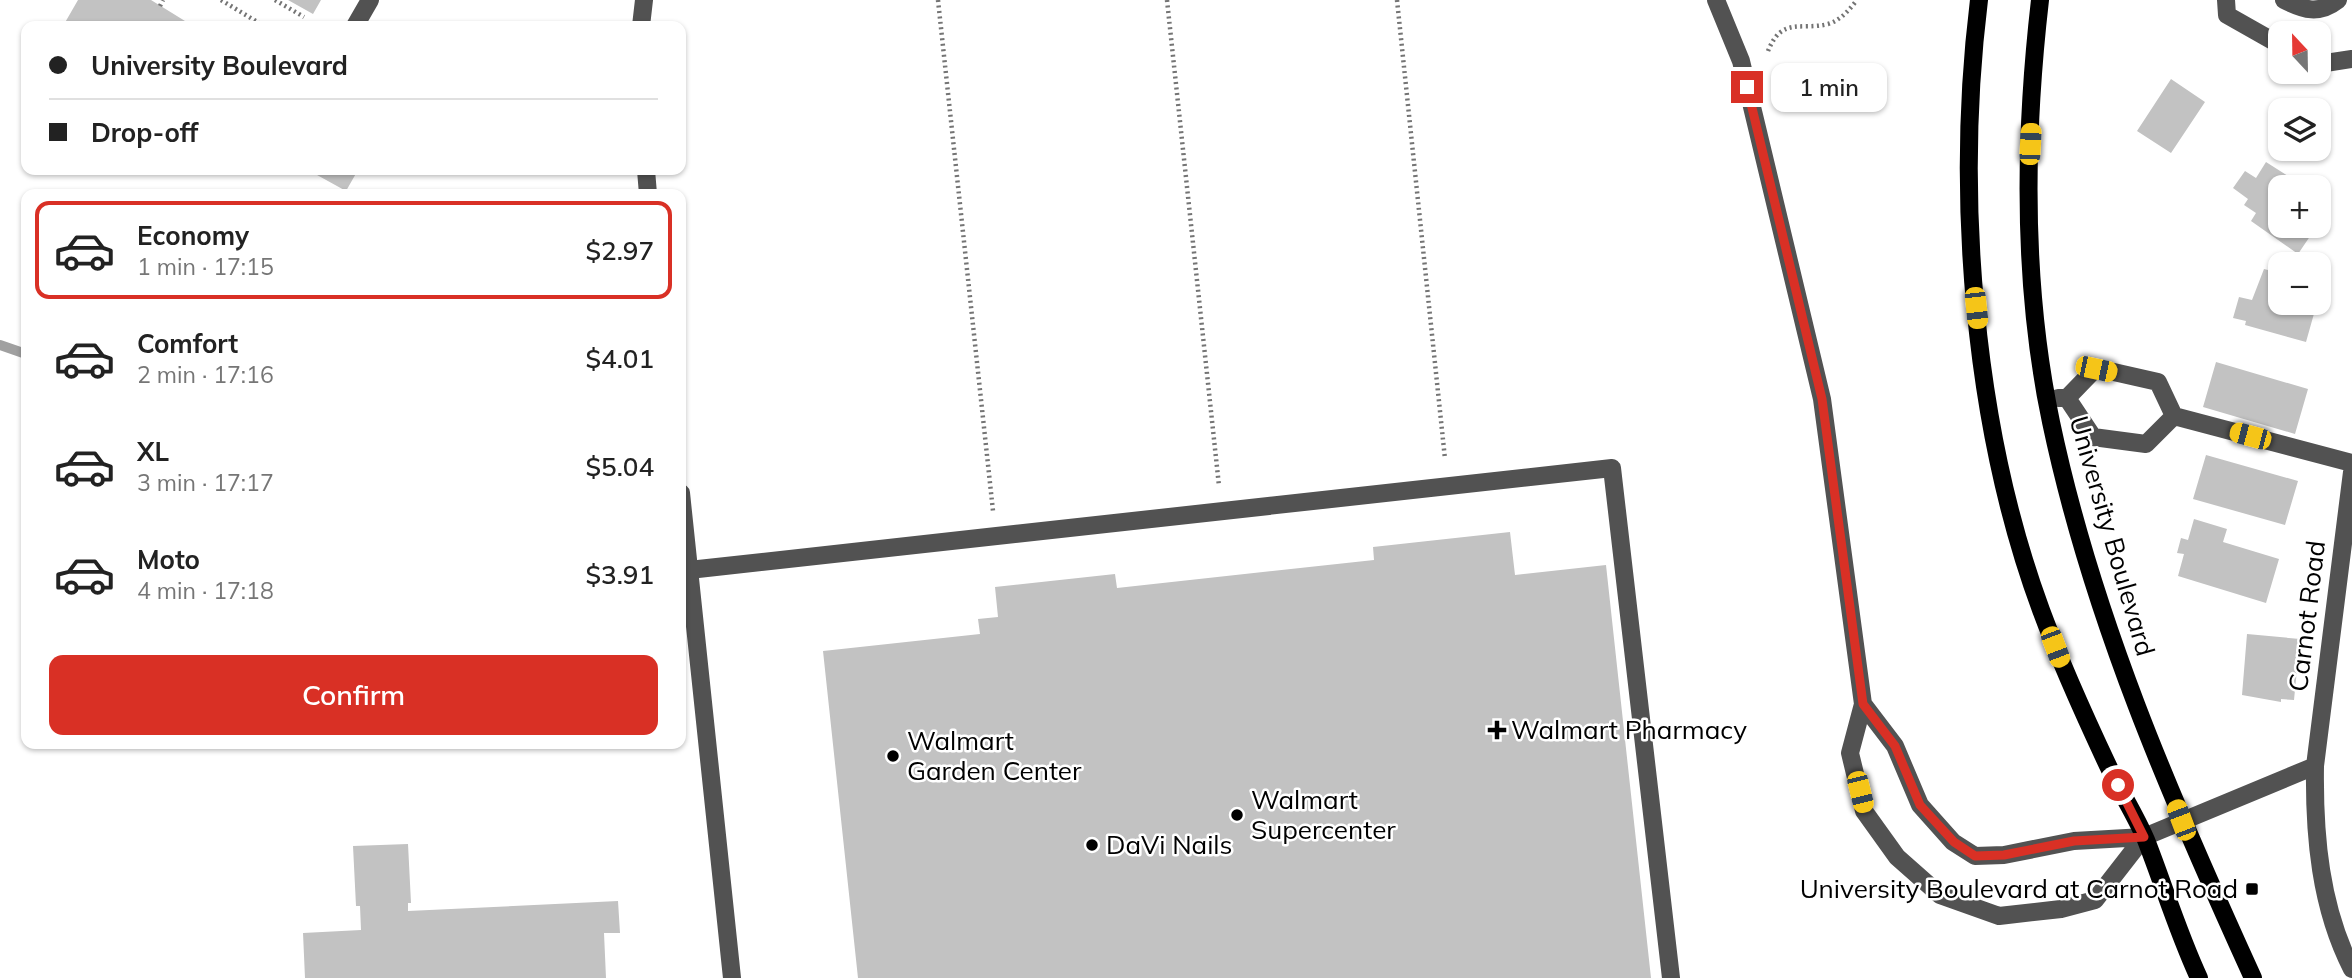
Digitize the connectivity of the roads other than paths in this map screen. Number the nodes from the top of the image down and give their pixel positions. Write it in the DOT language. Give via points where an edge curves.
graph roads {
  1 [pos="370,0"];
  2 [pos="644,0"];
  3 [pos="1716,0"];
  4 [pos="1979,0"];
  5 [pos="2040,0"];
  6 [pos="2226,0"];
  7 [pos="2284,0"];
  8 [pos="2338,0"];
  9 [pos="358,21"];
  10 [pos="642,21"];
  11 [pos="2268,37"];
  12 [pos="2352,59"];
  13 [pos="2331,62"];
  14 [pos="2067,398"];
  15 [pos="2048,399"];
  16 [pos="2174,416"];
  17 [pos="2352,463"];
  18 [pos="2352,472"];
  19 [pos="686,541"];
  20 [pos="689,570"];
  21 [pos="1863,704"];
  22 [pos="2315,766"];
  23 [pos="2181,820"];
  24 [pos="2144,837"];
  25 [pos="2352,969"];
  26 [pos="732,978"];
  27 [pos="1671,978"];
  28 [pos="2199,978"];
  29 [pos="2253,978"];
  1 -- 9 [label="street"];
  2 -- 10 [label="street"];
  3 -- 21 [label="street" via="1741,61 1822,399"];
  4 -- 24 [label="main road" via="1969,113 1969,193 1974,285 1996,439 2040,607 2086,720"];
  5 -- 15 [label="main road, University Boulevard" via="2029,172 2033,283"];
  6 -- 11 [label="street" via="2227,15"];
  7 -- 8 [label="street" via="2308,10 2324,10"];
  12 -- 13 [label="street"];
  14 -- 15 [label="street"];
  14 -- 16 [label="street" via="2093,437 2146,444"];
  14 -- 16 [label="street" via="2096,369 2158,382"];
  15 -- 23 [label="main road, University Boulevard" via="2070,503 2102,610"];
  16 -- 17 [label="street"];
  18 -- 22 [label="street, Carnot Road"];
  19 -- 20 [label="street"];
  20 -- 26 [label="street"];
  20 -- 27 [label="street" via="1612,468"];
  21 -- 24 [label="street" via="1895,746 1920,805 1954,842 1975,856 2074,841"];
  21 -- 24 [label="street" via="1850,753 1864,811 1897,857 1940,895 1999,916 2095,900"];
  22 -- 23 [label="street"];
  22 -- 25 [label="street, Carnot Road" via="2314,806 2323,881 2331,917"];
  23 -- 24 [label="street"];
  23 -- 29 [label="main road, University Boulevard"];
  24 -- 28 [label="main road"];
}
